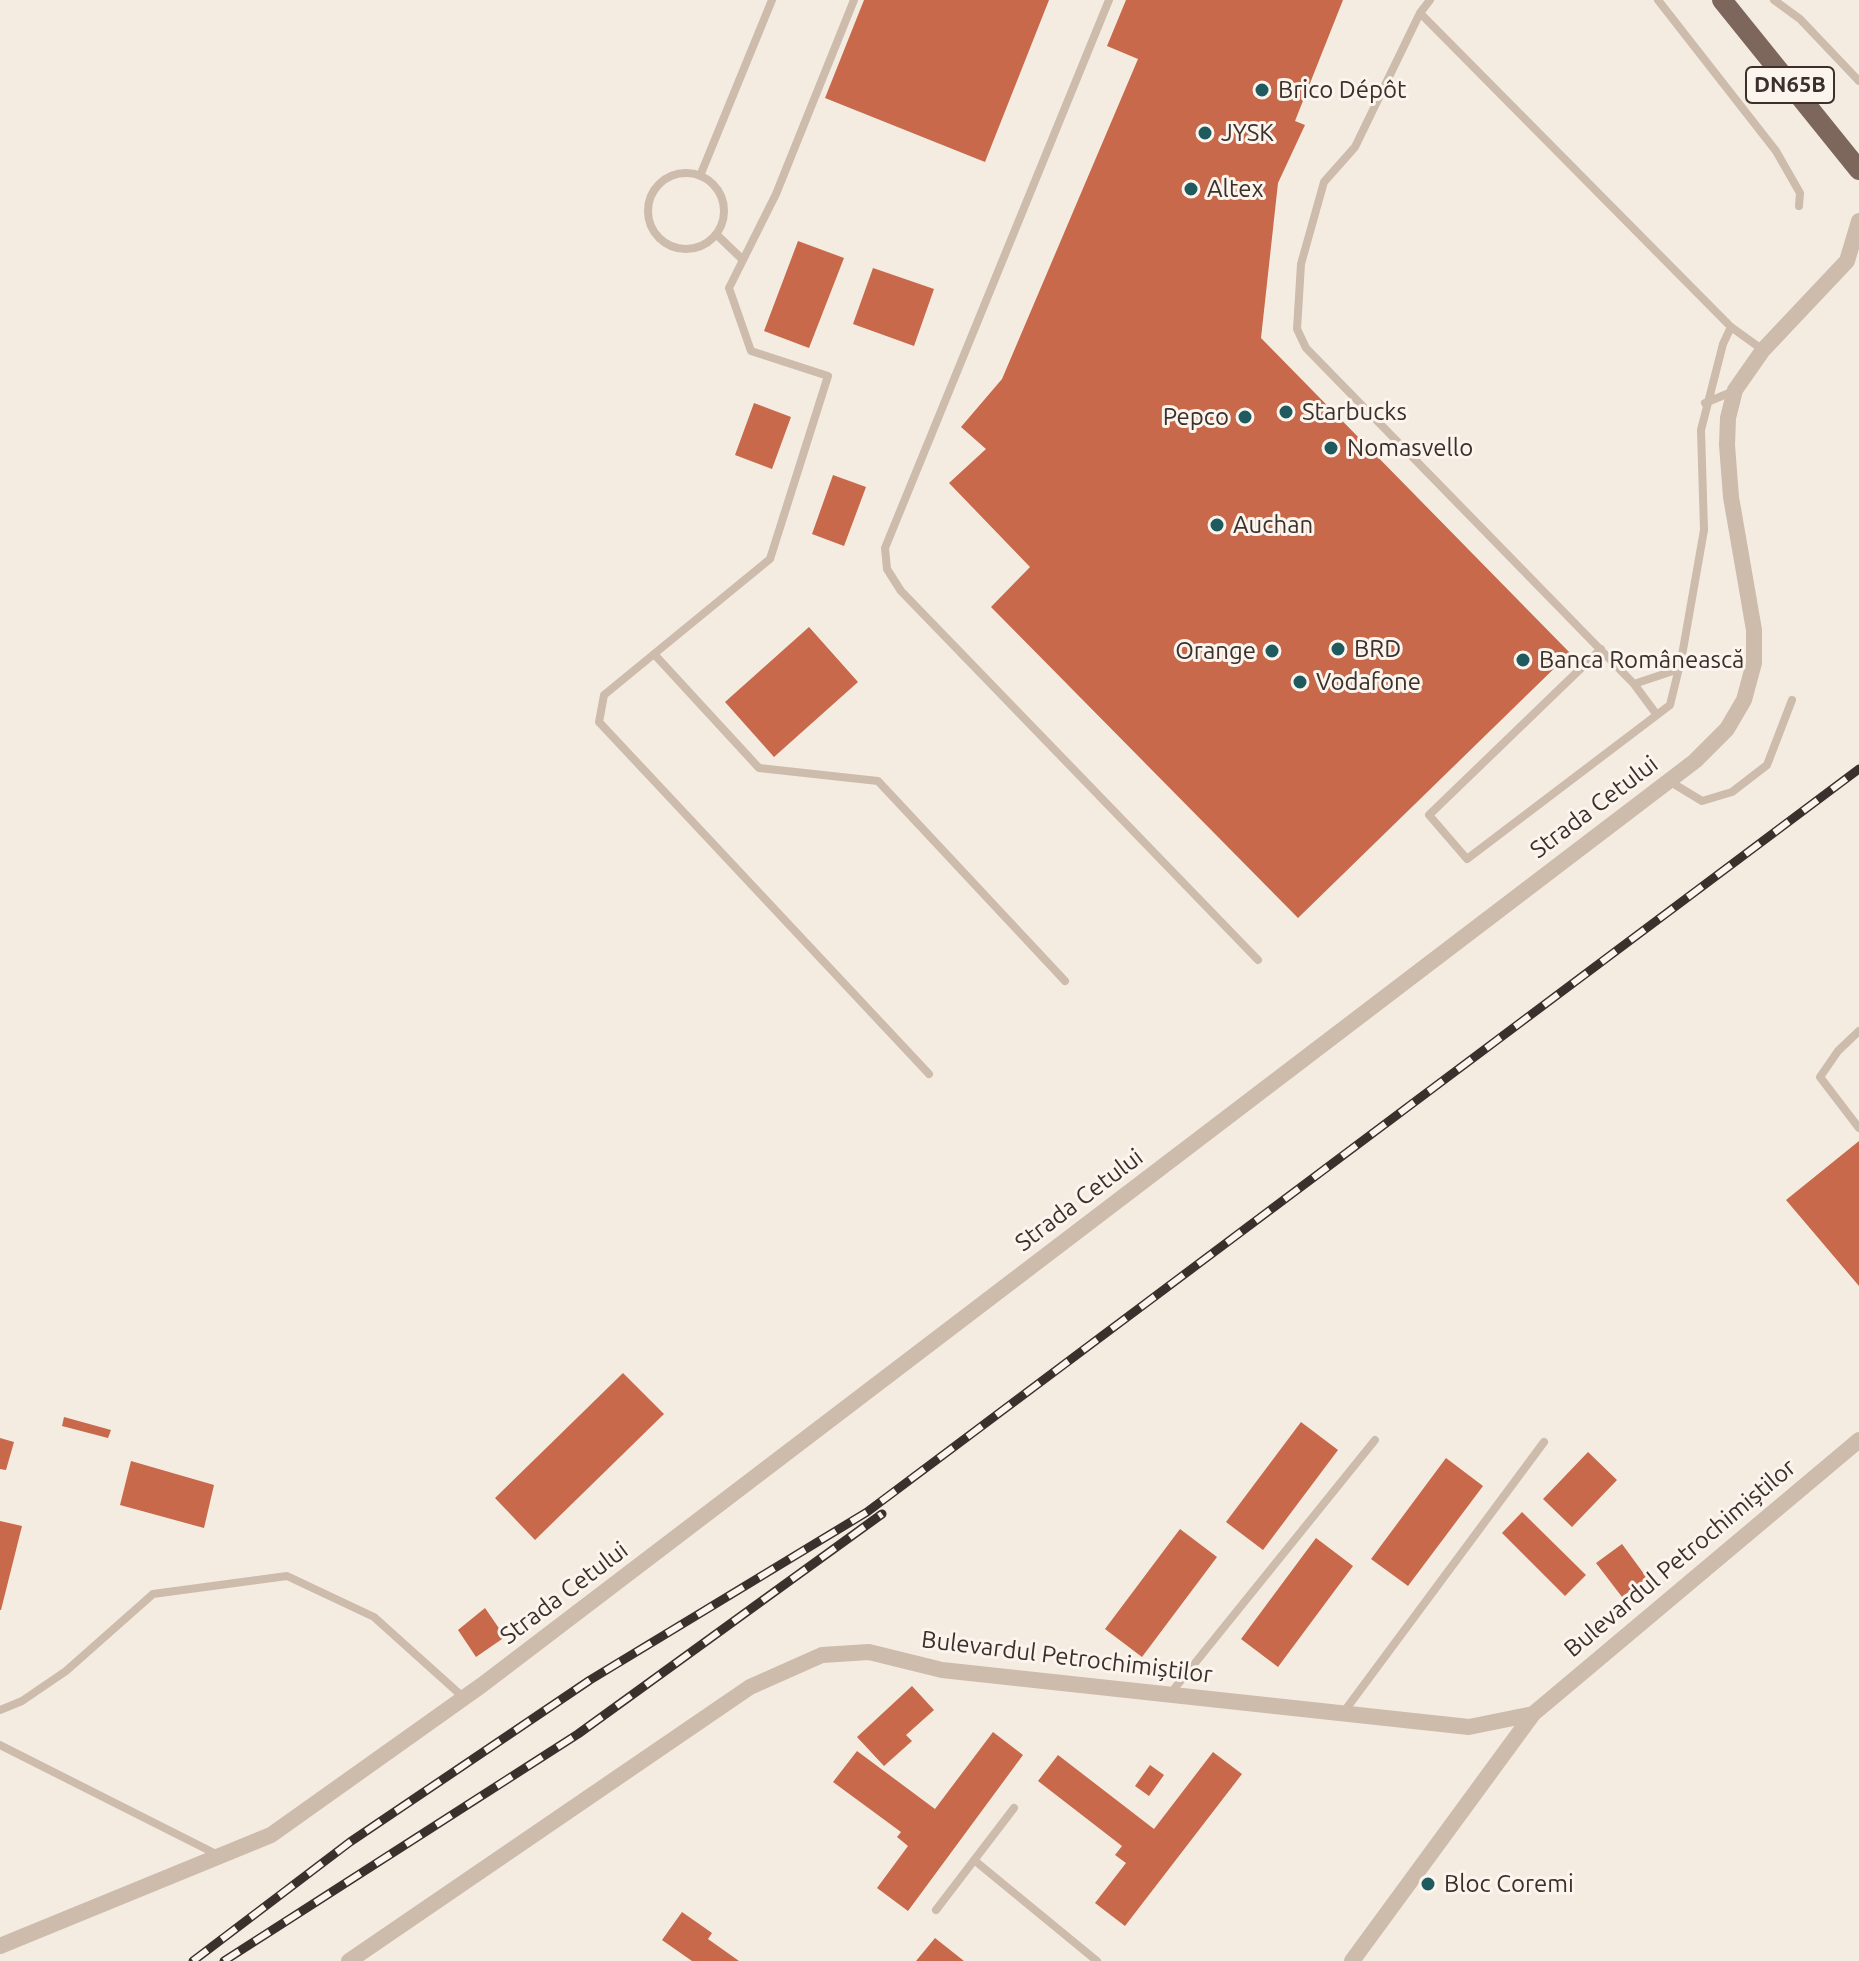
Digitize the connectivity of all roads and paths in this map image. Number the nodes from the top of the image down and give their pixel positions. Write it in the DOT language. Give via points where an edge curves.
graph roads {
  1 [pos="772,0"];
  2 [pos="854,0"];
  3 [pos="1109,0"];
  4 [pos="1430,0"];
  5 [pos="1658,0"];
  6 [pos="1774,0"];
  7 [pos="1727,1"];
  8 [pos="1420,13"];
  9 [pos="1859,81"];
  10 [pos="1859,170"];
  11 [pos="700,176"];
  12 [pos="1799,206"];
  13 [pos="1859,221"];
  14 [pos="716,234"];
  15 [pos="1853,259"];
  16 [pos="743,260"];
  17 [pos="1731,327"];
  18 [pos="1763,350"];
  19 [pos="1735,390"];
  20 [pos="1705,403"];
  21 [pos="1601,649"];
  22 [pos="654,654"];
  23 [pos="1681,661"];
  24 [pos="1634,684"];
  25 [pos="1792,700"];
  26 [pos="1657,715"];
  27 [pos="1668,781"];
  28 [pos="1258,960"];
  29 [pos="1065,981"];
  30 [pos="1859,1031"];
  31 [pos="929,1074"];
  32 [pos="1859,1128"];
  33 [pos="1375,1440"];
  34 [pos="1859,1440"];
  35 [pos="1544,1442"];
  36 [pos="1170,1695"];
  37 [pos="464,1698"];
  38 [pos="0,1710"];
  39 [pos="1342,1713"];
  40 [pos="1533,1714"];
  41 [pos="0,1745"];
  42 [pos="1014,1808"];
  43 [pos="220,1856"];
  44 [pos="974,1860"];
  45 [pos="936,1910"];
  46 [pos="0,1946"];
  47 [pos="349,1961"];
  48 [pos="1097,1961"];
  49 [pos="1352,1961"];
  1 -- 11 [label="lane"];
  2 -- 16 [label="lane" via="776,194"];
  3 -- 28 [label="lane" via="885,548 887,569 901,591"];
  4 -- 8 [label="lane"];
  5 -- 12 [label="lane" via="1776,151 1800,193"];
  6 -- 9 [label="lane" via="1800,19"];
  7 -- 10 [label="main road, DN65B"];
  8 -- 17 [label="lane"];
  8 -- 21 [label="lane" via="1355,147 1324,182 1301,264 1297,329 1306,348"];
  11 -- 14 [label="lane" via="720,194 723,222"];
  11 -- 14 [label="lane" via="686,173 660,183 652,194 649,222 655,234 679,249 706,244"];
  13 -- 15 [label="street, Strada Cetului"];
  14 -- 16 [label="lane"];
  15 -- 18 [label="street, Strada Cetului"];
  16 -- 22 [label="lane" via="729,288 751,351 828,376 770,559"];
  17 -- 18 [label="lane"];
  17 -- 20 [label="lane"];
  18 -- 19 [label="street, Strada Cetului"];
  19 -- 20 [label="lane"];
  19 -- 27 [label="street, Strada Cetului" via="1727,445 1754,630 1754,663 1744,700 1727,729"];
  20 -- 23 [label="lane" via="1704,530"];
  21 -- 24 [label="lane"];
  21 -- 26 [label="lane" via="1429,815 1467,859"];
  22 -- 29 [label="lane" via="759,768 878,781"];
  22 -- 31 [label="lane" via="604,695 599,722"];
  23 -- 24 [label="lane" via="1663,676"];
  23 -- 26 [label="lane" via="1670,705"];
  24 -- 26 [label="lane"];
  25 -- 27 [label="lane" via="1767,765 1732,792 1702,801"];
  27 -- 37 [label="street, Strada Cetului"];
  30 -- 32 [label="lane" via="1820,1077"];
  33 -- 36 [label="lane"];
  34 -- 40 [label="street, Bulevardul Petrochimiștilor"];
  35 -- 39 [label="lane"];
  36 -- 39 [label="street, Bulevardul Petrochimiștilor"];
  36 -- 47 [label="street, Bulevardul Petrochimiștilor" via="942,1670 869,1652 822,1655 750,1687"];
  37 -- 38 [label="lane" via="374,1617 287,1576 153,1594 66,1671"];
  37 -- 43 [label="street, Strada Cetului" via="271,1835"];
  39 -- 40 [label="street, Bulevardul Petrochimiștilor" via="1469,1727"];
  40 -- 49 [label="street, Bulevardul Petrochimiștilor"];
  41 -- 43 [label="lane"];
  42 -- 44 [label="lane"];
  43 -- 46 [label="street, Strada Cetului"];
  44 -- 45 [label="lane"];
  44 -- 48 [label="lane"];
}
